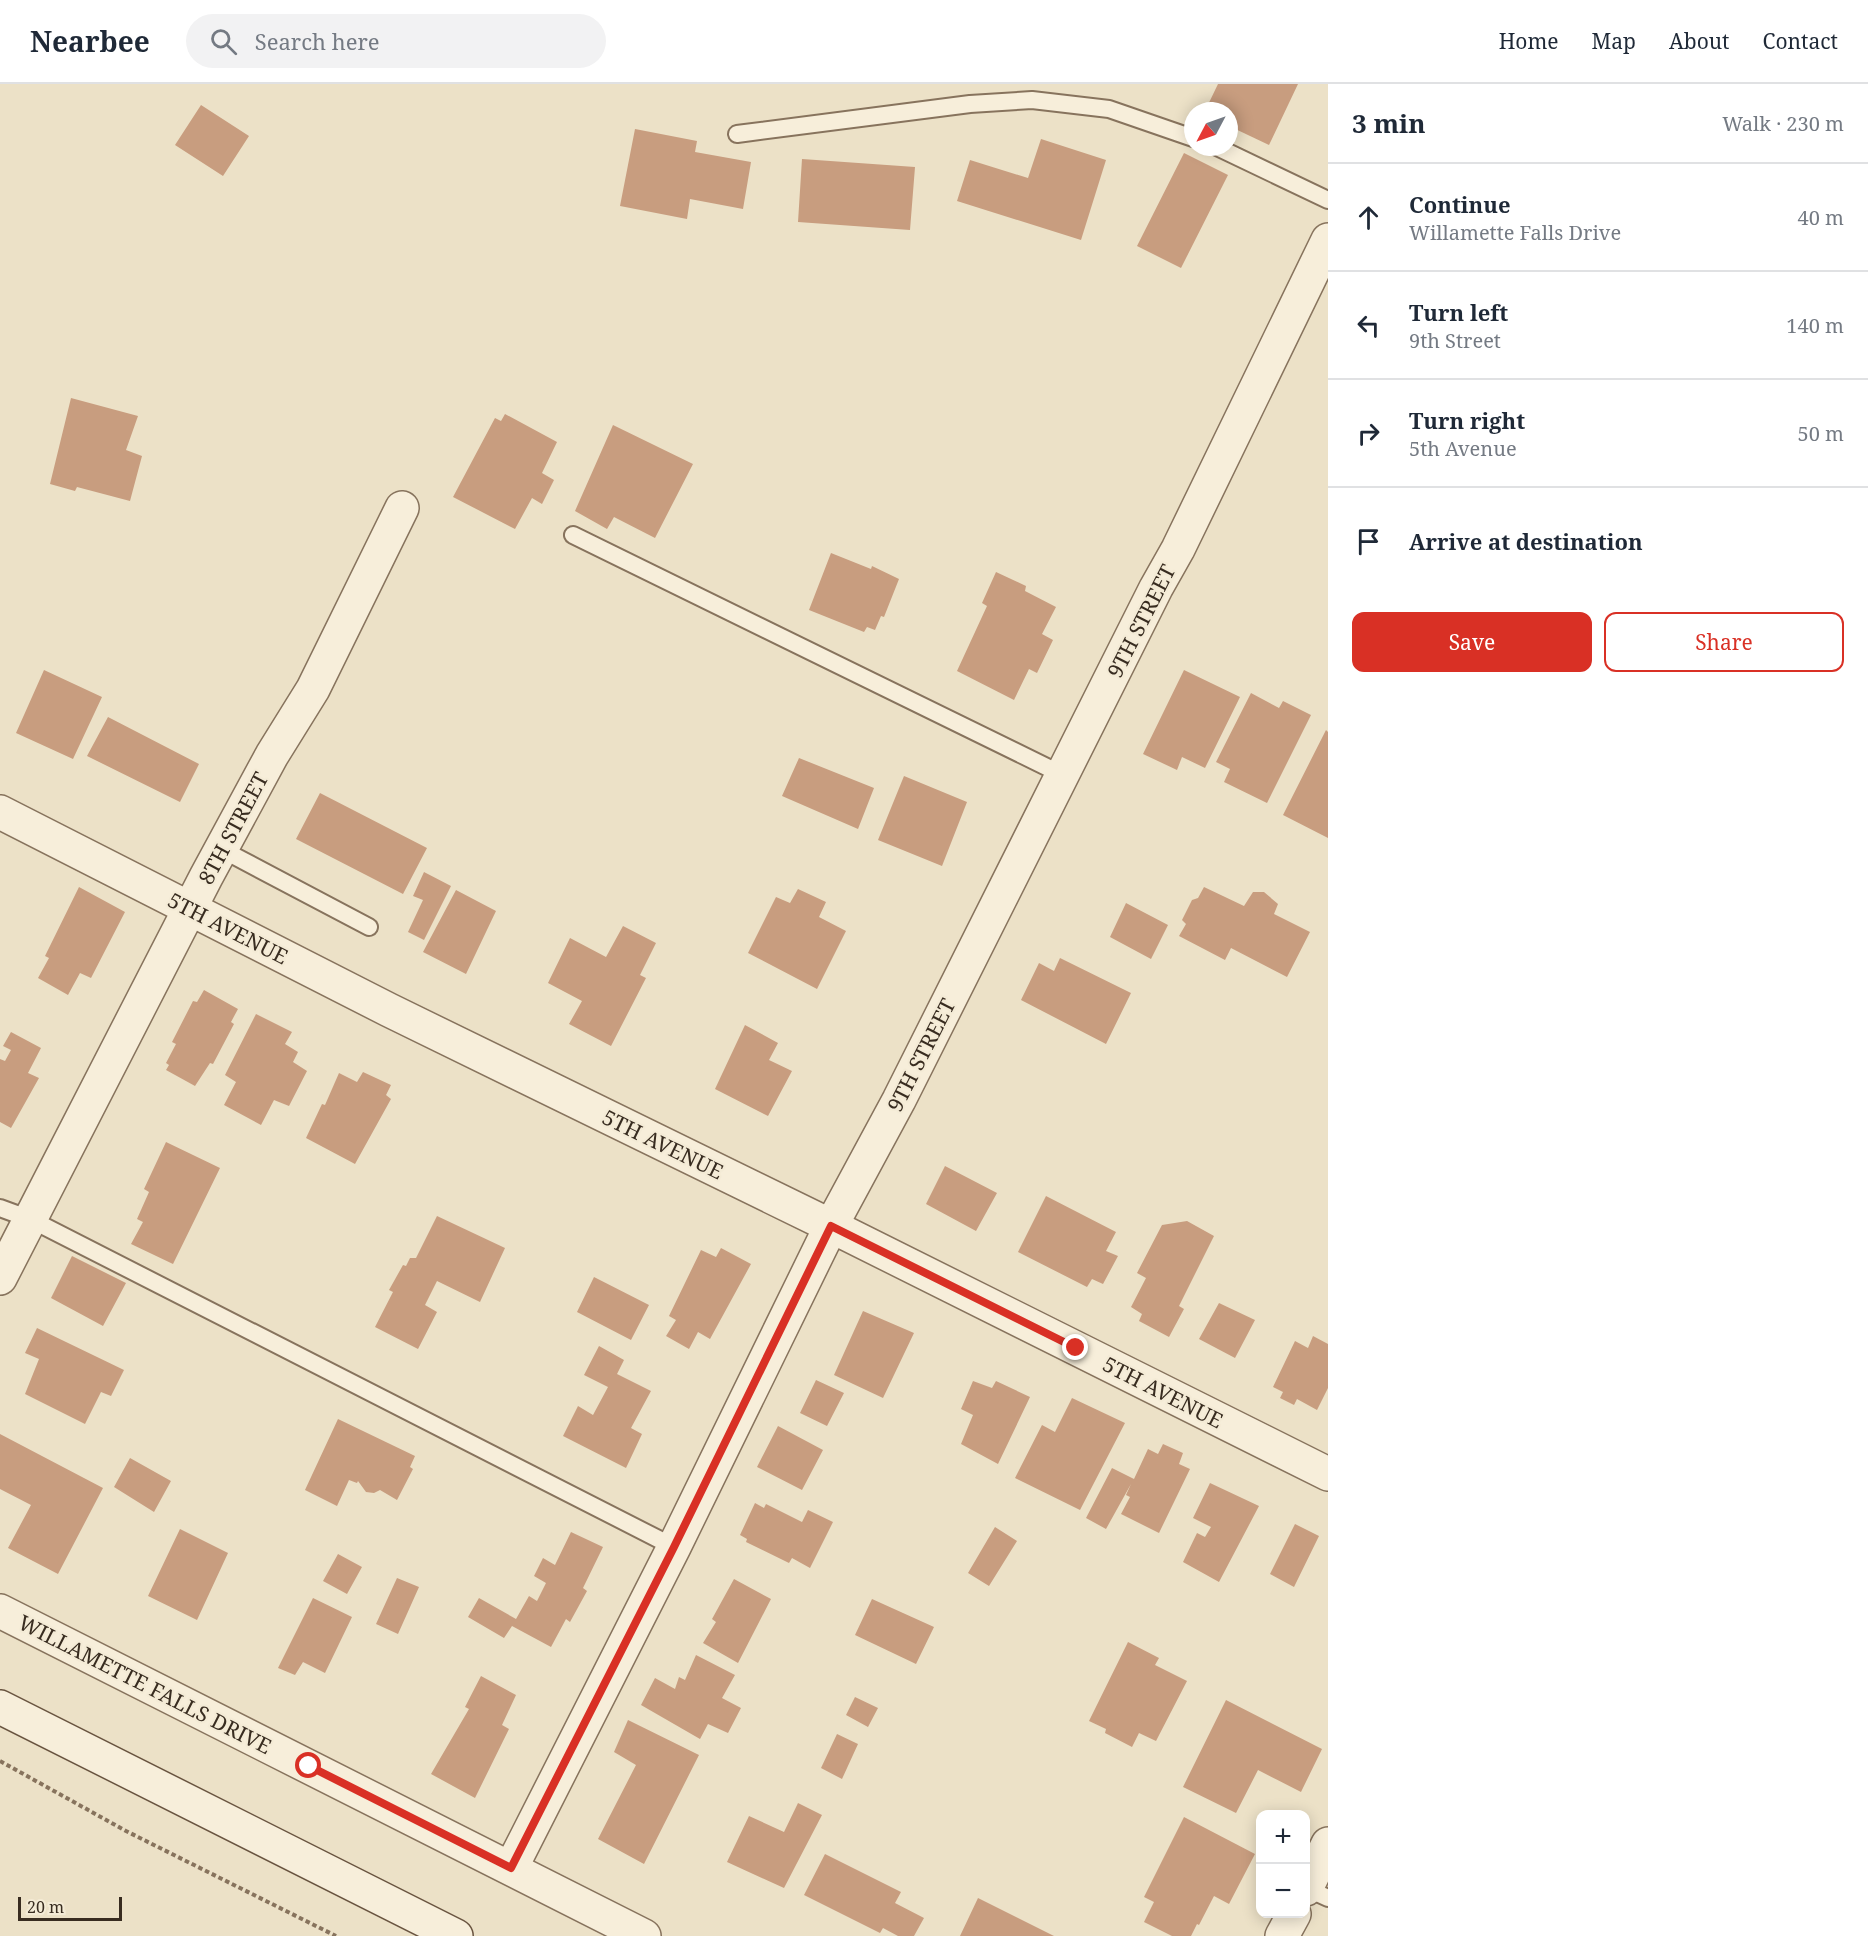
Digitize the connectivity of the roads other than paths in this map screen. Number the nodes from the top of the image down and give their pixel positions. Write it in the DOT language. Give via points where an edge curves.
graph roads {
  1 [pos="737,134"];
  2 [pos="1184,135"];
  3 [pos="1236,156"];
  4 [pos="1328,200"];
  5 [pos="1328,240"];
  6 [pos="402,508"];
  7 [pos="573,535"];
  8 [pos="1063,776"];
  9 [pos="0,812"];
  10 [pos="223,850"];
  11 [pos="190,909"];
  12 [pos="369,927"];
  13 [pos="0,1208"];
  14 [pos="30,1219"];
  15 [pos="831,1226"];
  16 [pos="0,1278"];
  17 [pos="1328,1474"];
  18 [pos="674,1547"];
  19 [pos="0,1611"];
  20 [pos="0,1707"];
  21 [pos="1328,1844"];
  22 [pos="511,1868"];
  23 [pos="1310,1892"];
  24 [pos="1294,1918"];
  25 [pos="456,1936"];
  26 [pos="644,1936"];
  27 [pos="1282,1936"];
  1 -- 2 [label="lane" via="1032,99 1108,109"];
  3 -- 4 [label="lane"];
  5 -- 8 [label="street, 9TH STREET"];
  6 -- 10 [label="street, 8TH STREET" via="313,689 272,755"];
  7 -- 8 [label="lane"];
  8 -- 15 [label="street, 9TH STREET"];
  9 -- 11 [label="street, 5TH AVENUE"];
  10 -- 11 [label="street, 8TH STREET"];
  10 -- 12 [label="lane"];
  11 -- 14 [label="street, 8TH STREET"];
  11 -- 15 [label="street, 5TH AVENUE"];
  13 -- 14 [label="lane"];
  14 -- 16 [label="street, 8TH STREET"];
  14 -- 18 [label="lane"];
  15 -- 17 [label="street, 5TH AVENUE"];
  15 -- 18 [label="street, 9TH STREET"];
  18 -- 22 [label="street, 9TH STREET"];
  19 -- 22 [label="street, WILLAMETTE FALLS DRIVE"];
  20 -- 25 [label="street"];
  21 -- 23 [label="street"];
  22 -- 26 [label="street, WILLAMETTE FALLS DRIVE"];
  24 -- 27 [label="street"];
}
